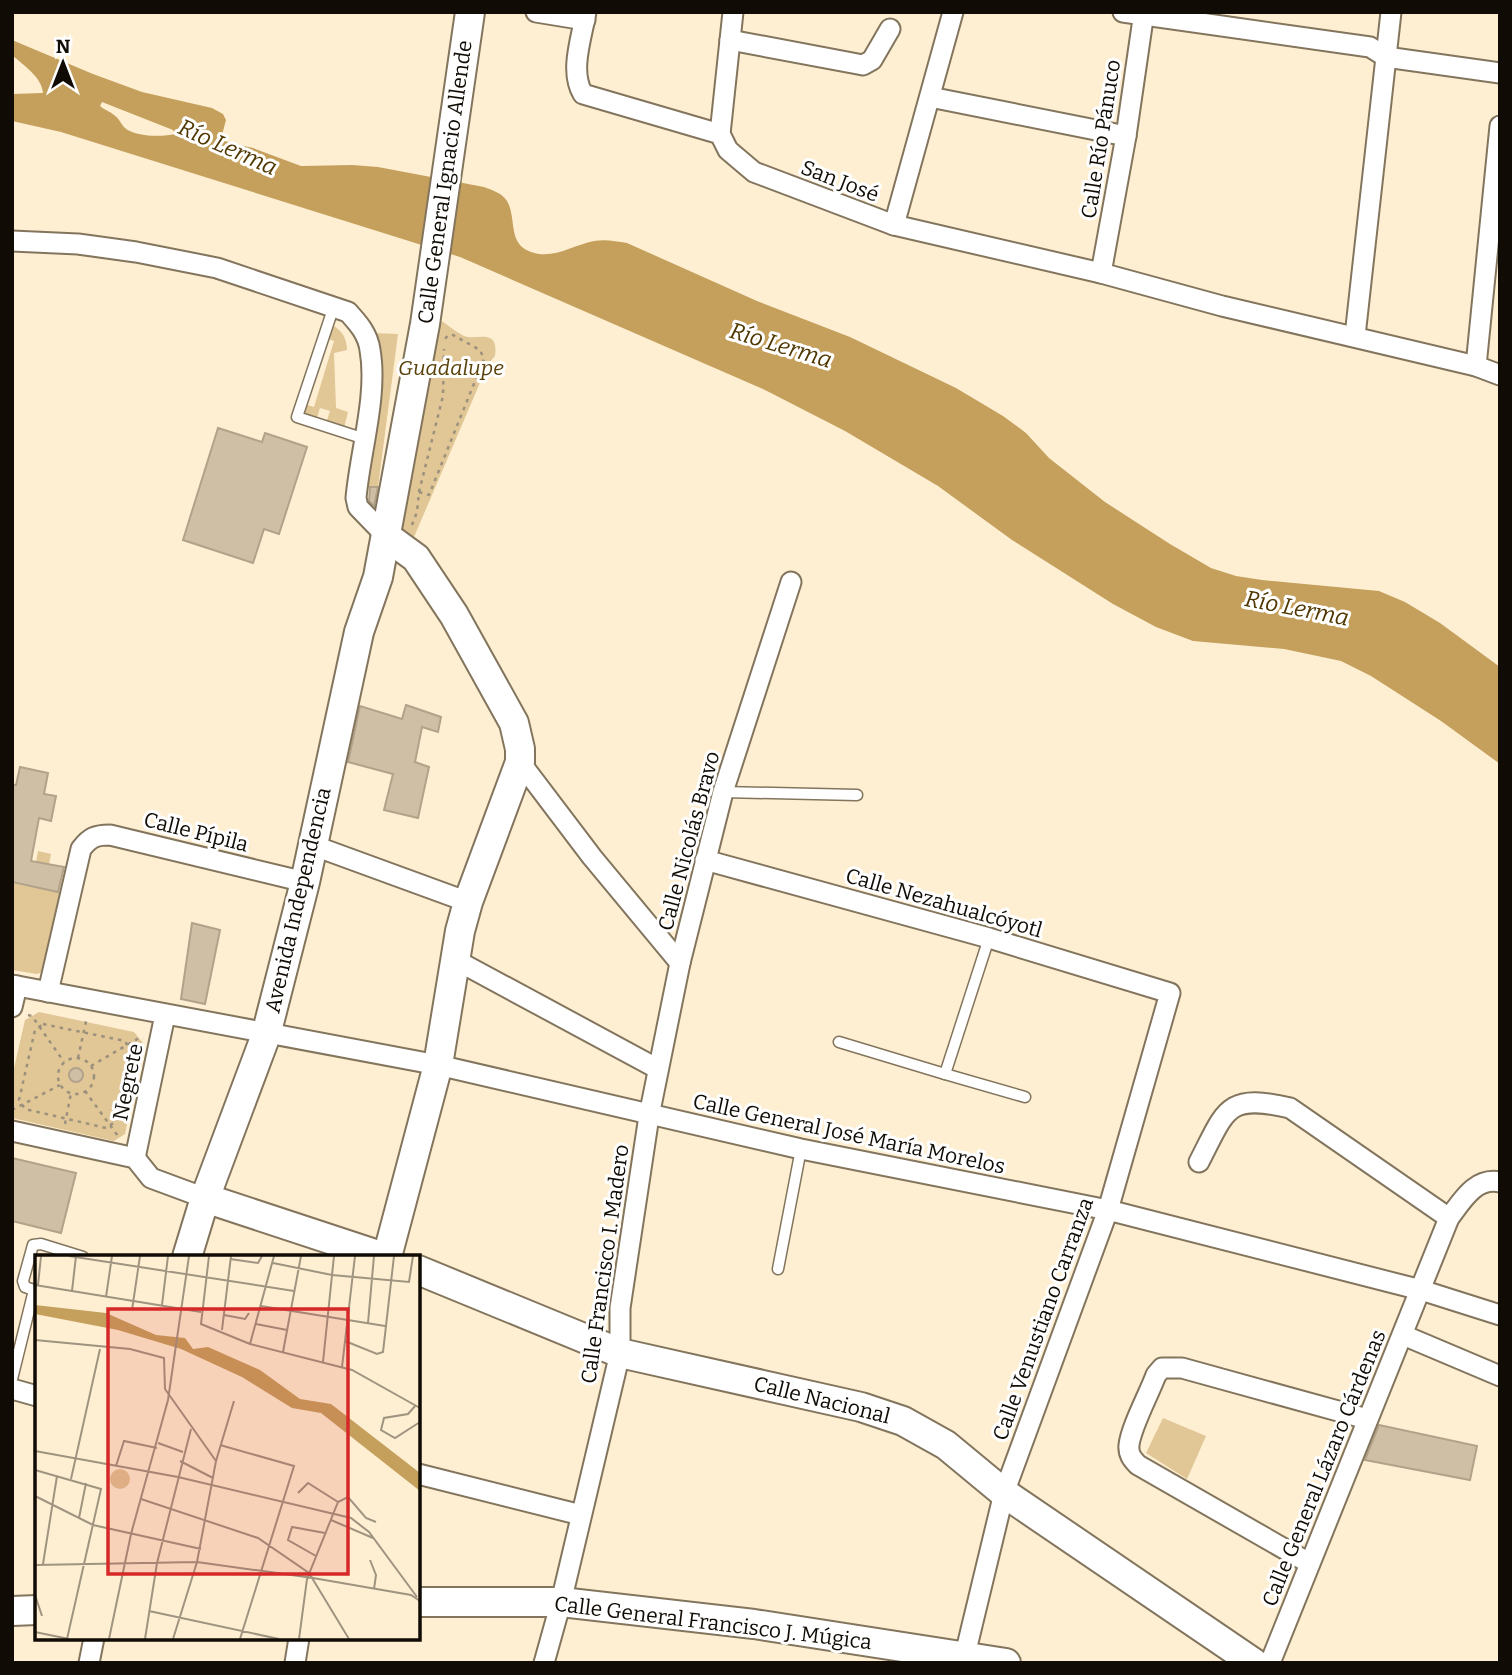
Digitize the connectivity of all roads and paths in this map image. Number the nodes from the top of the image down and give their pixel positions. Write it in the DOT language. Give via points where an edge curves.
graph roads {
  1 [pos="470,12"];
  2 [pos="536,12"];
  3 [pos="733,12"];
  4 [pos="953,12"];
  5 [pos="1123,12"];
  6 [pos="1391,12"];
  7 [pos="1144,14"];
  8 [pos="585,16"];
  9 [pos="890,29"];
  10 [pos="730,40"];
  11 [pos="1386,57"];
  12 [pos="1500,73"];
  13 [pos="930,97"];
  14 [pos="1500,126"];
  15 [pos="720,134"];
  16 [pos="1126,136"];
  17 [pos="1495,208"];
  18 [pos="894,225"];
  19 [pos="12,241"];
  20 [pos="1101,273"];
  21 [pos="334,306"];
  22 [pos="1355,336"];
  23 [pos="1476,366"];
  24 [pos="1500,375"];
  25 [pos="365,439"];
  26 [pos="419,492"];
  27 [pos="386,536"];
  28 [pos="416,558"];
  29 [pos="791,582"];
  30 [pos="520,762"];
  31 [pos="723,792"];
  32 [pos="856,795"];
  33 [pos="312,845"];
  34 [pos="705,860"];
  35 [pos="305,882"];
  36 [pos="468,902"];
  37 [pos="989,938"];
  38 [pos="454,959"];
  39 [pos="680,963"];
  40 [pos="15,986"];
  41 [pos="48,992"];
  42 [pos="1170,993"];
  43 [pos="90,1001"];
  44 [pos="12,1007"];
  45 [pos="165,1015"];
  46 [pos="32,1016"];
  47 [pos="39,1026"];
  48 [pos="83,1032"];
  49 [pos="265,1035"];
  50 [pos="159,1042"];
  51 [pos="839,1042"];
  52 [pos="127,1045"];
  53 [pos="78,1058"];
  54 [pos="64,1062"];
  55 [pos="438,1065"];
  56 [pos="91,1066"];
  57 [pos="658,1069"];
  58 [pos="945,1074"];
  59 [pos="60,1084"];
  60 [pos="85,1091"];
  61 [pos="71,1093"];
  62 [pos="1025,1097"];
  63 [pos="22,1104"];
  64 [pos="12,1110"];
  65 [pos="649,1116"];
  66 [pos="66,1118"];
  67 [pos="111,1126"];
  68 [pos="12,1131"];
  69 [pos="61,1142"];
  70 [pos="801,1149"];
  71 [pos="135,1158"];
  72 [pos="1199,1162"];
  73 [pos="1500,1182"];
  74 [pos="205,1198"];
  75 [pos="1108,1210"];
  76 [pos="1449,1218"];
  77 [pos="77,1255"];
  78 [pos="188,1255"];
  79 [pos="380,1255"];
  80 [pos="387,1255"];
  81 [pos="778,1269"];
  82 [pos="420,1271"];
  83 [pos="1421,1290"];
  84 [pos="35,1291"];
  85 [pos="1500,1315"];
  86 [pos="1403,1335"];
  87 [pos="620,1353"];
  88 [pos="1500,1376"];
  89 [pos="12,1379"];
  90 [pos="12,1389"];
  91 [pos="35,1395"];
  92 [pos="1367,1419"];
  93 [pos="420,1475"];
  94 [pos="1004,1493"];
  95 [pos="581,1515"];
  96 [pos="1309,1563"];
  97 [pos="420,1602"];
  98 [pos="561,1602"];
  99 [pos="35,1610"];
  100 [pos="12,1611"];
  101 [pos="94,1640"];
  102 [pos="299,1640"];
  103 [pos="964,1659"];
  104 [pos="89,1663"];
  105 [pos="295,1663"];
  106 [pos="544,1663"];
  107 [pos="1006,1663"];
  108 [pos="1254,1663"];
  109 [pos="1270,1663"];
  1 -- 27 [label="street, Calle General Ignacio Allende" via="425,324"];
  2 -- 8 [label="street"];
  3 -- 10 [label="street"];
  4 -- 13 [label="street"];
  5 -- 7 [label="street"];
  6 -- 11 [label="street"];
  7 -- 11 [label="street" via="1370,47"];
  7 -- 16 [label="street, Calle Río Pánuco"];
  8 -- 15 [label="street" via="576,74 583,93"];
  9 -- 10 [label="street" via="872,60 863,65"];
  10 -- 15 [label="street"];
  11 -- 12 [label="street"];
  11 -- 22 [label="street"];
  13 -- 16 [label="street"];
  13 -- 18 [label="street"];
  14 -- 17 [label="street"];
  15 -- 18 [label="street, San José" via="727,150 754,172"];
  16 -- 20 [label="street, Calle Río Pánuco"];
  17 -- 23 [label="street"];
  18 -- 20 [label="street, San José"];
  19 -- 21 [label="street" via="78,244 216,268"];
  20 -- 22 [label="street, San José"];
  21 -- 25 [label="street" via="348,312 363,330 370,349"];
  21 -- 25 [label="lane" via="297,417"];
  22 -- 23 [label="street, San José"];
  23 -- 24 [label="street, San José"];
  25 -- 27 [label="street" via="356,498 358,507"];
  26 -- 26 [label="path" via="429,495 484,359 480,350 453,335 445,338 444,388"];
  26 -- 28 [label="path" via="409,533"];
  27 -- 28 [label="street"];
  27 -- 33 [label="street, Avenida Independencia" via="344,692"];
  28 -- 30 [label="street" via="454,615 514,723"];
  29 -- 31 [label="street, Calle Nicolás Bravo"];
  30 -- 36 [label="street"];
  30 -- 39 [label="street"];
  31 -- 32 [label="lane"];
  31 -- 34 [label="street, Calle Nicolás Bravo"];
  33 -- 35 [label="street, Avenida Independencia"];
  33 -- 36 [label="street"];
  34 -- 37 [label="street, Calle Nezahualcóyotl"];
  34 -- 39 [label="street, Calle Nicolás Bravo"];
  35 -- 41 [label="street, Calle Pípila" via="97,835 82,849"];
  35 -- 49 [label="street, Avenida Independencia"];
  36 -- 38 [label="street"];
  37 -- 42 [label="street, Calle Nezahualcóyotl"];
  37 -- 58 [label="lane"];
  38 -- 55 [label="street"];
  38 -- 57 [label="street"];
  39 -- 57 [label="street, Calle Nicolás Bravo"];
  40 -- 41 [label="street, Calle General José María Morelos"];
  40 -- 44 [label="street"];
  41 -- 43 [label="street, Calle General José María Morelos"];
  42 -- 75 [label="street, Calle Venustiano Carranza"];
  43 -- 45 [label="street, Calle General José María Morelos"];
  43 -- 48 [label="path"];
  45 -- 49 [label="street, Calle General José María Morelos"];
  45 -- 50 [label="street, Negrete"];
  46 -- 47 [label="path"];
  47 -- 48 [label="path"];
  47 -- 54 [label="path"];
  47 -- 63 [label="path" via="34,1030 19,1100"];
  48 -- 52 [label="path"];
  48 -- 53 [label="path"];
  49 -- 55 [label="street, Calle General José María Morelos"];
  49 -- 74 [label="street, Avenida Independencia"];
  50 -- 52 [label="path" via="139,1038"];
  50 -- 71 [label="street, Negrete"];
  51 -- 58 [label="lane"];
  52 -- 56 [label="path"];
  52 -- 67 [label="path" via="131,1050"];
  53 -- 54 [label="path"];
  53 -- 56 [label="path"];
  54 -- 59 [label="path" via="58,1072"];
  55 -- 65 [label="street, Calle General José María Morelos"];
  55 -- 80 [label="street"];
  56 -- 60 [label="path" via="92,1083"];
  57 -- 65 [label="street, Calle Nicolás Bravo"];
  58 -- 62 [label="lane"];
  59 -- 61 [label="path"];
  59 -- 63 [label="path"];
  60 -- 61 [label="path"];
  60 -- 67 [label="path"];
  61 -- 66 [label="path"];
  63 -- 64 [label="path"];
  63 -- 66 [label="path" via="25,1109"];
  65 -- 70 [label="street, Calle General José María Morelos"];
  65 -- 87 [label="street, Calle Francisco I. Madero" via="620,1308"];
  66 -- 67 [label="path"];
  66 -- 69 [label="path"];
  67 -- 71 [label="path"];
  68 -- 69 [label="street"];
  69 -- 71 [label="street"];
  70 -- 75 [label="street, Calle General José María Morelos"];
  70 -- 81 [label="lane"];
  71 -- 74 [label="street" via="151,1178"];
  72 -- 76 [label="street" via="1222,1117 1237,1104 1262,1101 1290,1108"];
  73 -- 76 [label="street, Calle General Lázaro Cárdenas" via="1479,1183"];
  74 -- 78 [label="street, Avenida Independencia"];
  74 -- 79 [label="street"];
  75 -- 83 [label="street, Calle General José María Morelos"];
  75 -- 94 [label="street, Calle Venustiano Carranza"];
  76 -- 83 [label="street, Calle General Lázaro Cárdenas"];
  77 -- 84 [label="lane" via="33,1245 23,1281"];
  82 -- 87 [label="street, Calle Nacional"];
  83 -- 85 [label="street"];
  83 -- 86 [label="street, Calle General Lázaro Cárdenas"];
  84 -- 89 [label="lane"];
  86 -- 88 [label="street"];
  86 -- 92 [label="street, Calle General Lázaro Cárdenas"];
  87 -- 94 [label="street, Calle Nacional" via="861,1407 903,1421 946,1445"];
  87 -- 95 [label="street, Calle Francisco I. Madero"];
  90 -- 91 [label="street"];
  92 -- 96 [label="street, Calle General Lázaro Cárdenas"];
  92 -- 96 [label="street" via="1171,1367 1162,1368 1156,1376 1141,1412 1128,1448 1138,1465"];
  93 -- 95 [label="street"];
  94 -- 103 [label="street, Calle Venustiano Carranza"];
  94 -- 108 [label="street, Calle Nacional"];
  95 -- 98 [label="street, Calle Francisco I. Madero"];
  96 -- 109 [label="street, Calle General Lázaro Cárdenas"];
  97 -- 98 [label="street, Calle General Francisco J. Múgica"];
  98 -- 103 [label="street, Calle General Francisco J. Múgica" via="754,1624"];
  98 -- 106 [label="street, Calle Francisco I. Madero"];
  99 -- 100 [label="street"];
  101 -- 104 [label="street"];
  102 -- 105 [label="street"];
  103 -- 107 [label="street, Calle General Francisco J. Múgica"];
}
